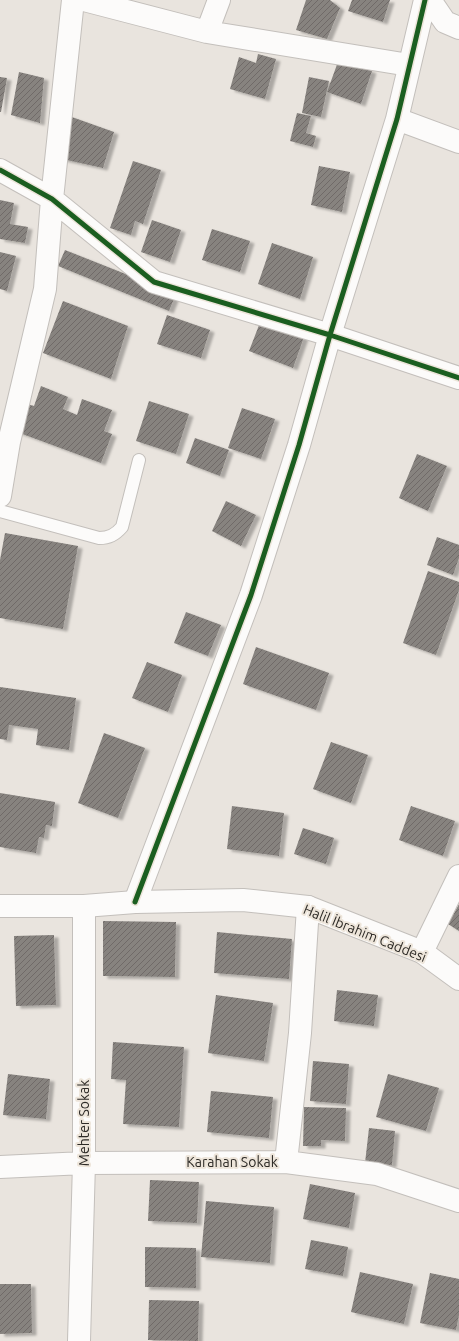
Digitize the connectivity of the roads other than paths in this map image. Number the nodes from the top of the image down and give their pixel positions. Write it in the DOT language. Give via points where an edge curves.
graph roads {
  1 [pos="73,0"];
  2 [pos="84,0"];
  3 [pos="219,0"];
  4 [pos="424,0"];
  5 [pos="430,0"];
  6 [pos="459,28"];
  7 [pos="207,32"];
  8 [pos="409,65"];
  9 [pos="397,119"];
  10 [pos="459,142"];
  11 [pos="0,170"];
  12 [pos="52,199"];
  13 [pos="330,335"];
  14 [pos="459,378"];
  15 [pos="5,441"];
  16 [pos="139,460"];
  17 [pos="0,496"];
  18 [pos="0,511"];
  19 [pos="459,876"];
  20 [pos="136,902"];
  21 [pos="0,906"];
  22 [pos="84,906"];
  23 [pos="308,908"];
  24 [pos="422,952"];
  25 [pos="459,980"];
  26 [pos="286,1162"];
  27 [pos="84,1163"];
  28 [pos="0,1167"];
  29 [pos="459,1202"];
  30 [pos="79,1341"];
  1 -- 12 [label="street"];
  2 -- 7 [label="street"];
  3 -- 7 [label="street"];
  4 -- 8 [label="street"];
  5 -- 6 [label="street" via="445,22"];
  7 -- 8 [label="street"];
  8 -- 9 [label="street"];
  9 -- 10 [label="street"];
  9 -- 13 [label="street"];
  11 -- 12 [label="street"];
  12 -- 13 [label="street" via="154,282"];
  12 -- 15 [label="street" via="45,289"];
  13 -- 14 [label="street"];
  13 -- 20 [label="street" via="299,445 251,595"];
  15 -- 17 [label="street"];
  16 -- 18 [label="lane" via="122,527 110,537 99,538"];
  19 -- 24 [label="street"];
  20 -- 22 [label="street, Halil İbrahim Caddesi"];
  20 -- 23 [label="street, Halil İbrahim Caddesi" via="243,900"];
  21 -- 22 [label="street, Halil İbrahim Caddesi"];
  22 -- 27 [label="street, Mehter Sokak"];
  23 -- 24 [label="street, Halil İbrahim Caddesi"];
  23 -- 26 [label="street" via="300,1033"];
  24 -- 25 [label="street, Halil İbrahim Caddesi"];
  26 -- 27 [label="street, Karahan Sokak"];
  26 -- 29 [label="street, Karahan Sokak" via="377,1174"];
  27 -- 28 [label="street, Karahan Sokak"];
  27 -- 30 [label="street, Mehter Sokak"];
}
